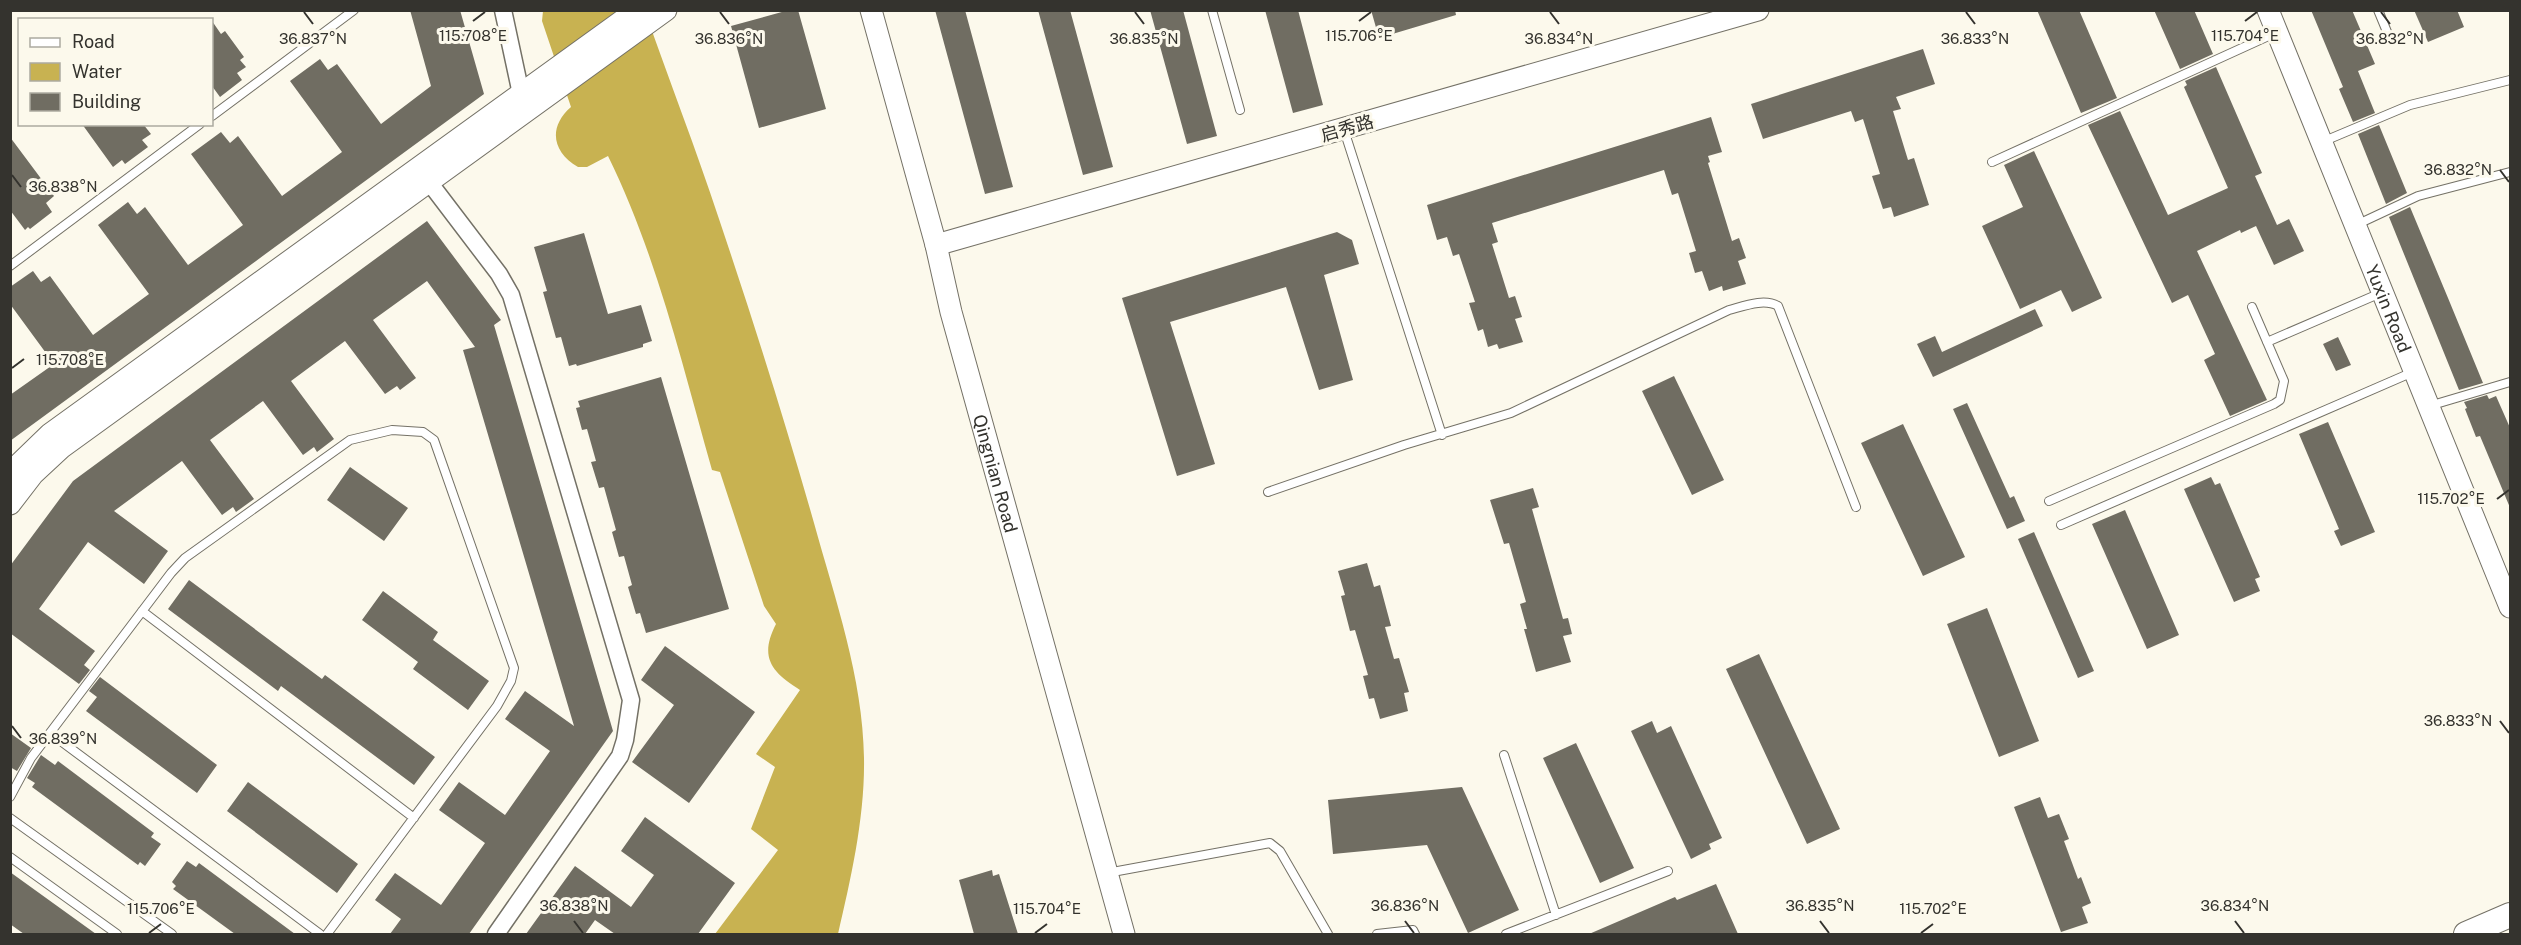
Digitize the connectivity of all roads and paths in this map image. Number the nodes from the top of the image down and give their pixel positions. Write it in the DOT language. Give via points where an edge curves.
graph roads {
  1 [pos="354,10"];
  2 [pos="502,10"];
  3 [pos="637,10"];
  4 [pos="871,10"];
  5 [pos="1212,10"];
  6 [pos="1758,10"];
  7 [pos="2268,10"];
  8 [pos="2378,10"];
  9 [pos="665,11"];
  10 [pos="2277,32"];
  11 [pos="2390,39"];
  12 [pos="2511,80"];
  13 [pos="542,90"];
  14 [pos="521,94"];
  15 [pos="1240,110"];
  16 [pos="213,115"];
  17 [pos="197,126"];
  18 [pos="1344,129"];
  19 [pos="2322,143"];
  20 [pos="1992,162"];
  21 [pos="2511,172"];
  22 [pos="429,182"];
  23 [pos="2356,225"];
  24 [pos="936,245"];
  25 [pos="10,266"];
  26 [pos="2383,292"];
  27 [pos="2252,307"];
  28 [pos="2267,342"];
  29 [pos="2415,371"];
  30 [pos="2511,382"];
  31 [pos="2429,406"];
  32 [pos="1442,435"];
  33 [pos="10,475"];
  34 [pos="1268,492"];
  35 [pos="2049,501"];
  36 [pos="10,504"];
  37 [pos="1856,507"];
  38 [pos="2061,525"];
  39 [pos="2511,607"];
  40 [pos="142,610"];
  41 [pos="50,733"];
  42 [pos="1504,755"];
  43 [pos="10,798"];
  44 [pos="10,818"];
  45 [pos="414,818"];
  46 [pos="10,857"];
  47 [pos="1668,871"];
  48 [pos="1107,873"];
  49 [pos="1556,915"];
  50 [pos="2511,915"];
  51 [pos="117,934"];
  52 [pos="172,934"];
  53 [pos="320,934"];
  54 [pos="327,934"];
  55 [pos="496,934"];
  56 [pos="1124,934"];
  57 [pos="1328,934"];
  58 [pos="1377,934"];
  59 [pos="1415,934"];
  60 [pos="1506,934"];
  61 [pos="2466,934"];
  1 -- 16 [label="lane"];
  2 -- 14 [label="street"];
  3 -- 13 [label="street"];
  4 -- 24 [label="street, Qingnian Road"];
  5 -- 15 [label="lane"];
  6 -- 18 [label="street, 启秀路"];
  7 -- 10 [label="street, Yuxin Road"];
  8 -- 11 [label="lane"];
  9 -- 13 [label="street"];
  10 -- 19 [label="street, Yuxin Road"];
  10 -- 20 [label="lane"];
  12 -- 19 [label="lane" via="2410,105"];
  13 -- 14 [label="street"];
  13 -- 22 [label="street"];
  14 -- 33 [label="street" via="50,434"];
  17 -- 25 [label="lane"];
  18 -- 24 [label="street, 启秀路"];
  18 -- 32 [label="lane"];
  19 -- 23 [label="street, Yuxin Road"];
  21 -- 23 [label="lane" via="2418,196"];
  22 -- 36 [label="street" via="61,448 33,474"];
  22 -- 55 [label="street" via="511,295 631,700 620,756"];
  23 -- 26 [label="street, Yuxin Road"];
  24 -- 48 [label="street, Qingnian Road" via="951,312"];
  26 -- 28 [label="lane"];
  26 -- 29 [label="street, Yuxin Road"];
  27 -- 28 [label="lane"];
  28 -- 35 [label="lane" via="2284,381 2280,399 2274,404"];
  29 -- 31 [label="street, Yuxin Road"];
  29 -- 38 [label="lane"];
  30 -- 31 [label="lane"];
  31 -- 39 [label="street, Yuxin Road"];
  32 -- 34 [label="lane"];
  32 -- 37 [label="lane" via="1511,413 1729,310 1772,303 1778,306"];
  40 -- 41 [label="lane"];
  40 -- 45 [label="lane"];
  40 -- 45 [label="lane" via="185,558 350,440 392,430 415,430 429,436 434,440 514,668 497,706"];
  41 -- 43 [label="lane" via="31,758"];
  41 -- 53 [label="lane"];
  42 -- 49 [label="lane"];
  44 -- 52 [label="lane"];
  45 -- 54 [label="lane"];
  46 -- 51 [label="lane"];
  47 -- 49 [label="lane"];
  48 -- 56 [label="street, Qingnian Road"];
  48 -- 57 [label="lane" via="1270,843 1280,851"];
  49 -- 60 [label="lane"];
  50 -- 61 [label="main road"];
  58 -- 59 [label="lane" via="1413,930"];
}
